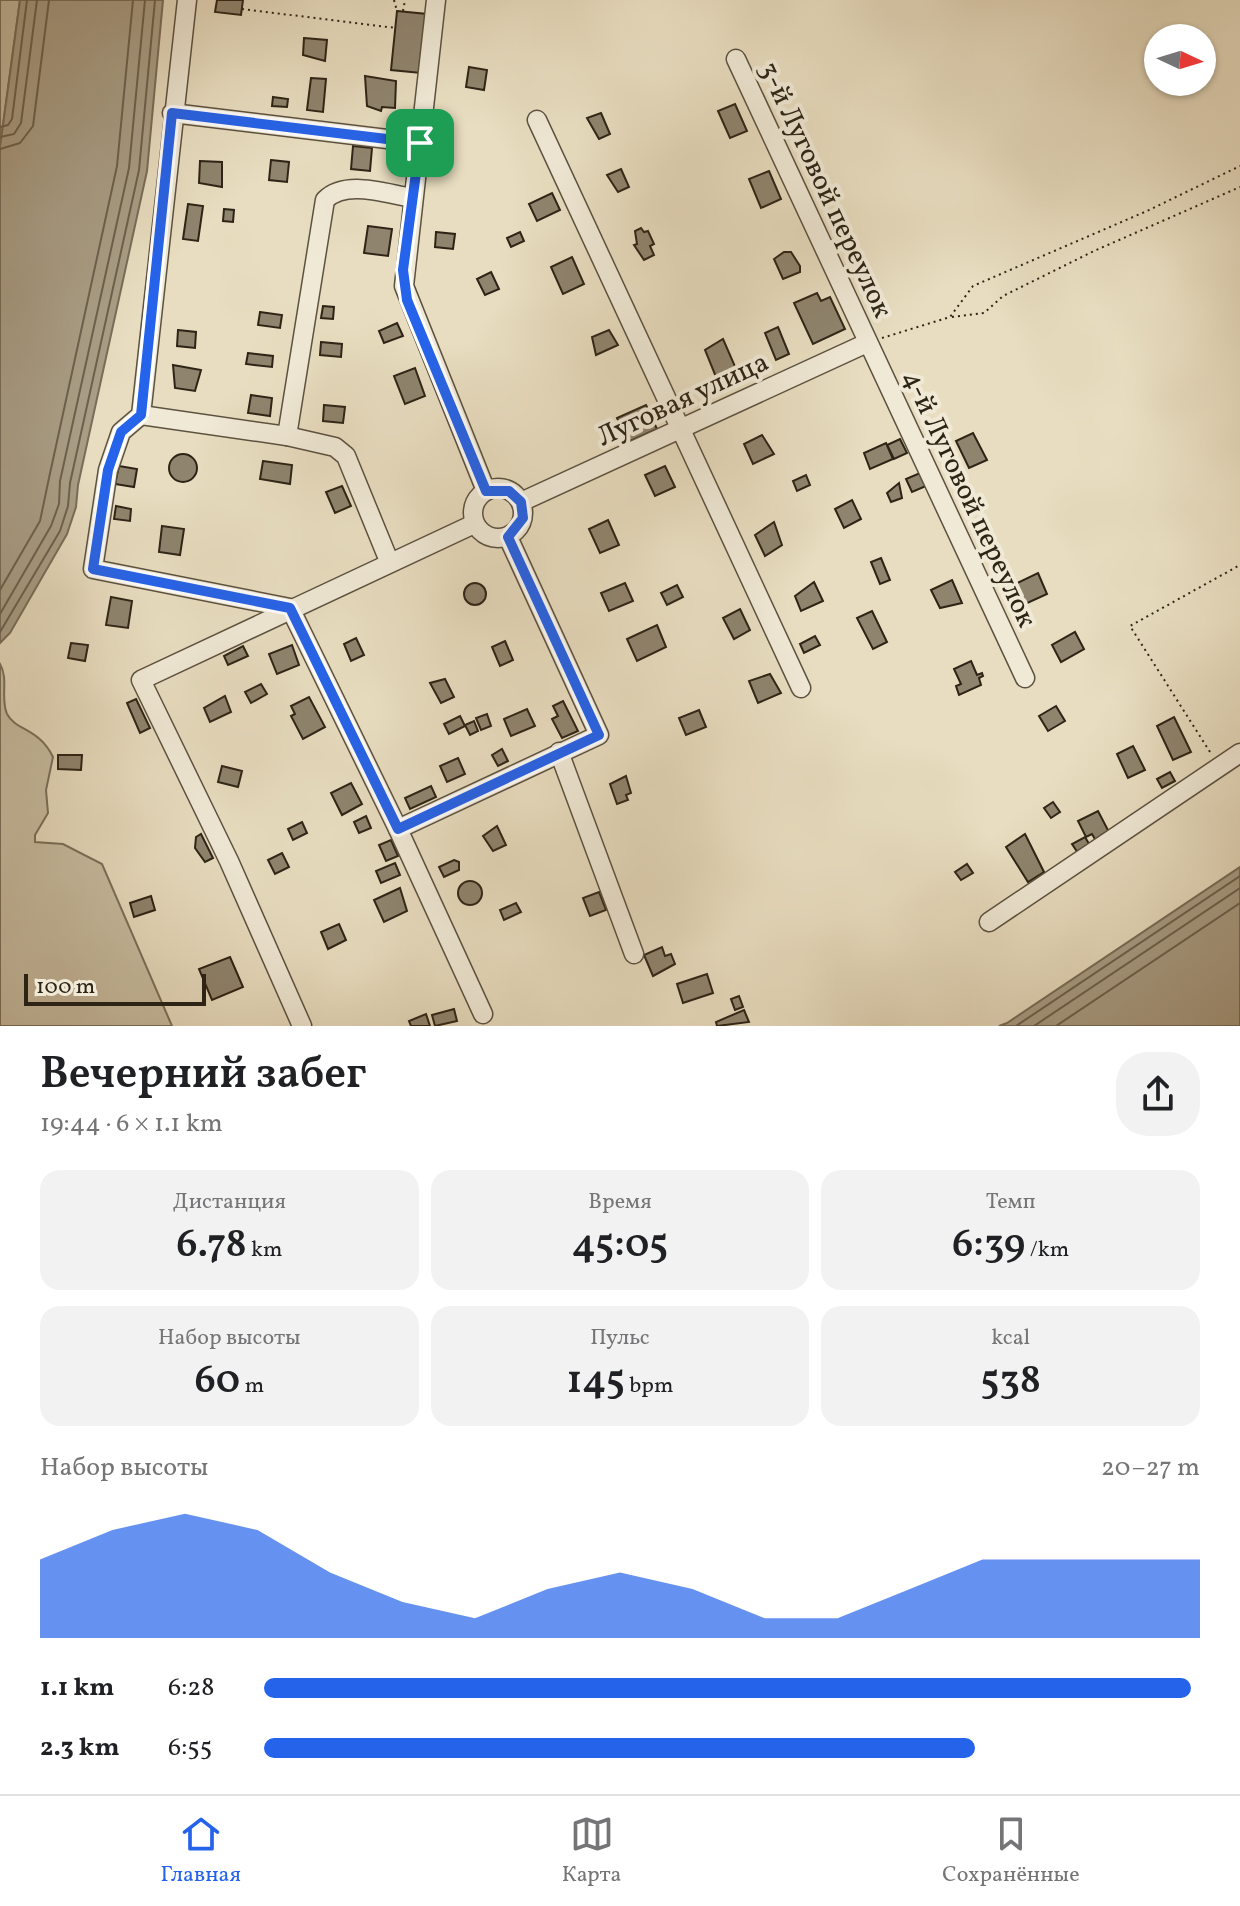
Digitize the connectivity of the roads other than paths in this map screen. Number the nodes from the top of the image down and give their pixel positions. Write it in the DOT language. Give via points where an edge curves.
graph roads {
  1 [pos="187,0"];
  2 [pos="436,0"];
  3 [pos="736,59"];
  4 [pos="172,113"];
  5 [pos="537,120"];
  6 [pos="420,143"];
  7 [pos="413,198"];
  8 [pos="867,343"];
  9 [pos="141,415"];
  10 [pos="681,430"];
  11 [pos="287,436"];
  12 [pos="486,491"];
  13 [pos="521,502"];
  14 [pos="474,524"];
  15 [pos="508,537"];
  16 [pos="389,561"];
  17 [pos="290,608"];
  18 [pos="1025,678"];
  19 [pos="801,688"];
  20 [pos="559,752"];
  21 [pos="1240,753"];
  22 [pos="398,829"];
  23 [pos="989,922"];
  24 [pos="634,954"];
  25 [pos="483,1014"];
  26 [pos="302,1026"];
  1 -- 4 [label="street"];
  2 -- 6 [label="street"];
  3 -- 8 [label="street, 3-й Луговой переулок"];
  4 -- 6 [label="street"];
  4 -- 9 [label="street"];
  5 -- 10 [label="street"];
  6 -- 7 [label="street"];
  7 -- 11 [label="street" via="346,188 325,200"];
  7 -- 12 [label="street" via="404,286"];
  8 -- 10 [label="street, Луговая улица"];
  8 -- 18 [label="street, 4-й Луговой переулок"];
  9 -- 11 [label="street"];
  9 -- 17 [label="street" via="121,432 108,470 93,569"];
  10 -- 13 [label="street, Луговая улица"];
  10 -- 19 [label="street"];
  11 -- 16 [label="street" via="335,447 346,456"];
  12 -- 13 [label="street" via="509,491"];
  12 -- 14 [label="street" via="474,505"];
  13 -- 15 [label="street" via="523,518"];
  14 -- 15 [label="street" via="485,536"];
  14 -- 16 [label="street"];
  15 -- 20 [label="street" via="599,735"];
  16 -- 17 [label="street"];
  17 -- 22 [label="street"];
  17 -- 26 [label="street" via="141,680"];
  20 -- 22 [label="street"];
  20 -- 24 [label="street"];
  21 -- 23 [label="street"];
  22 -- 25 [label="street"];
}
